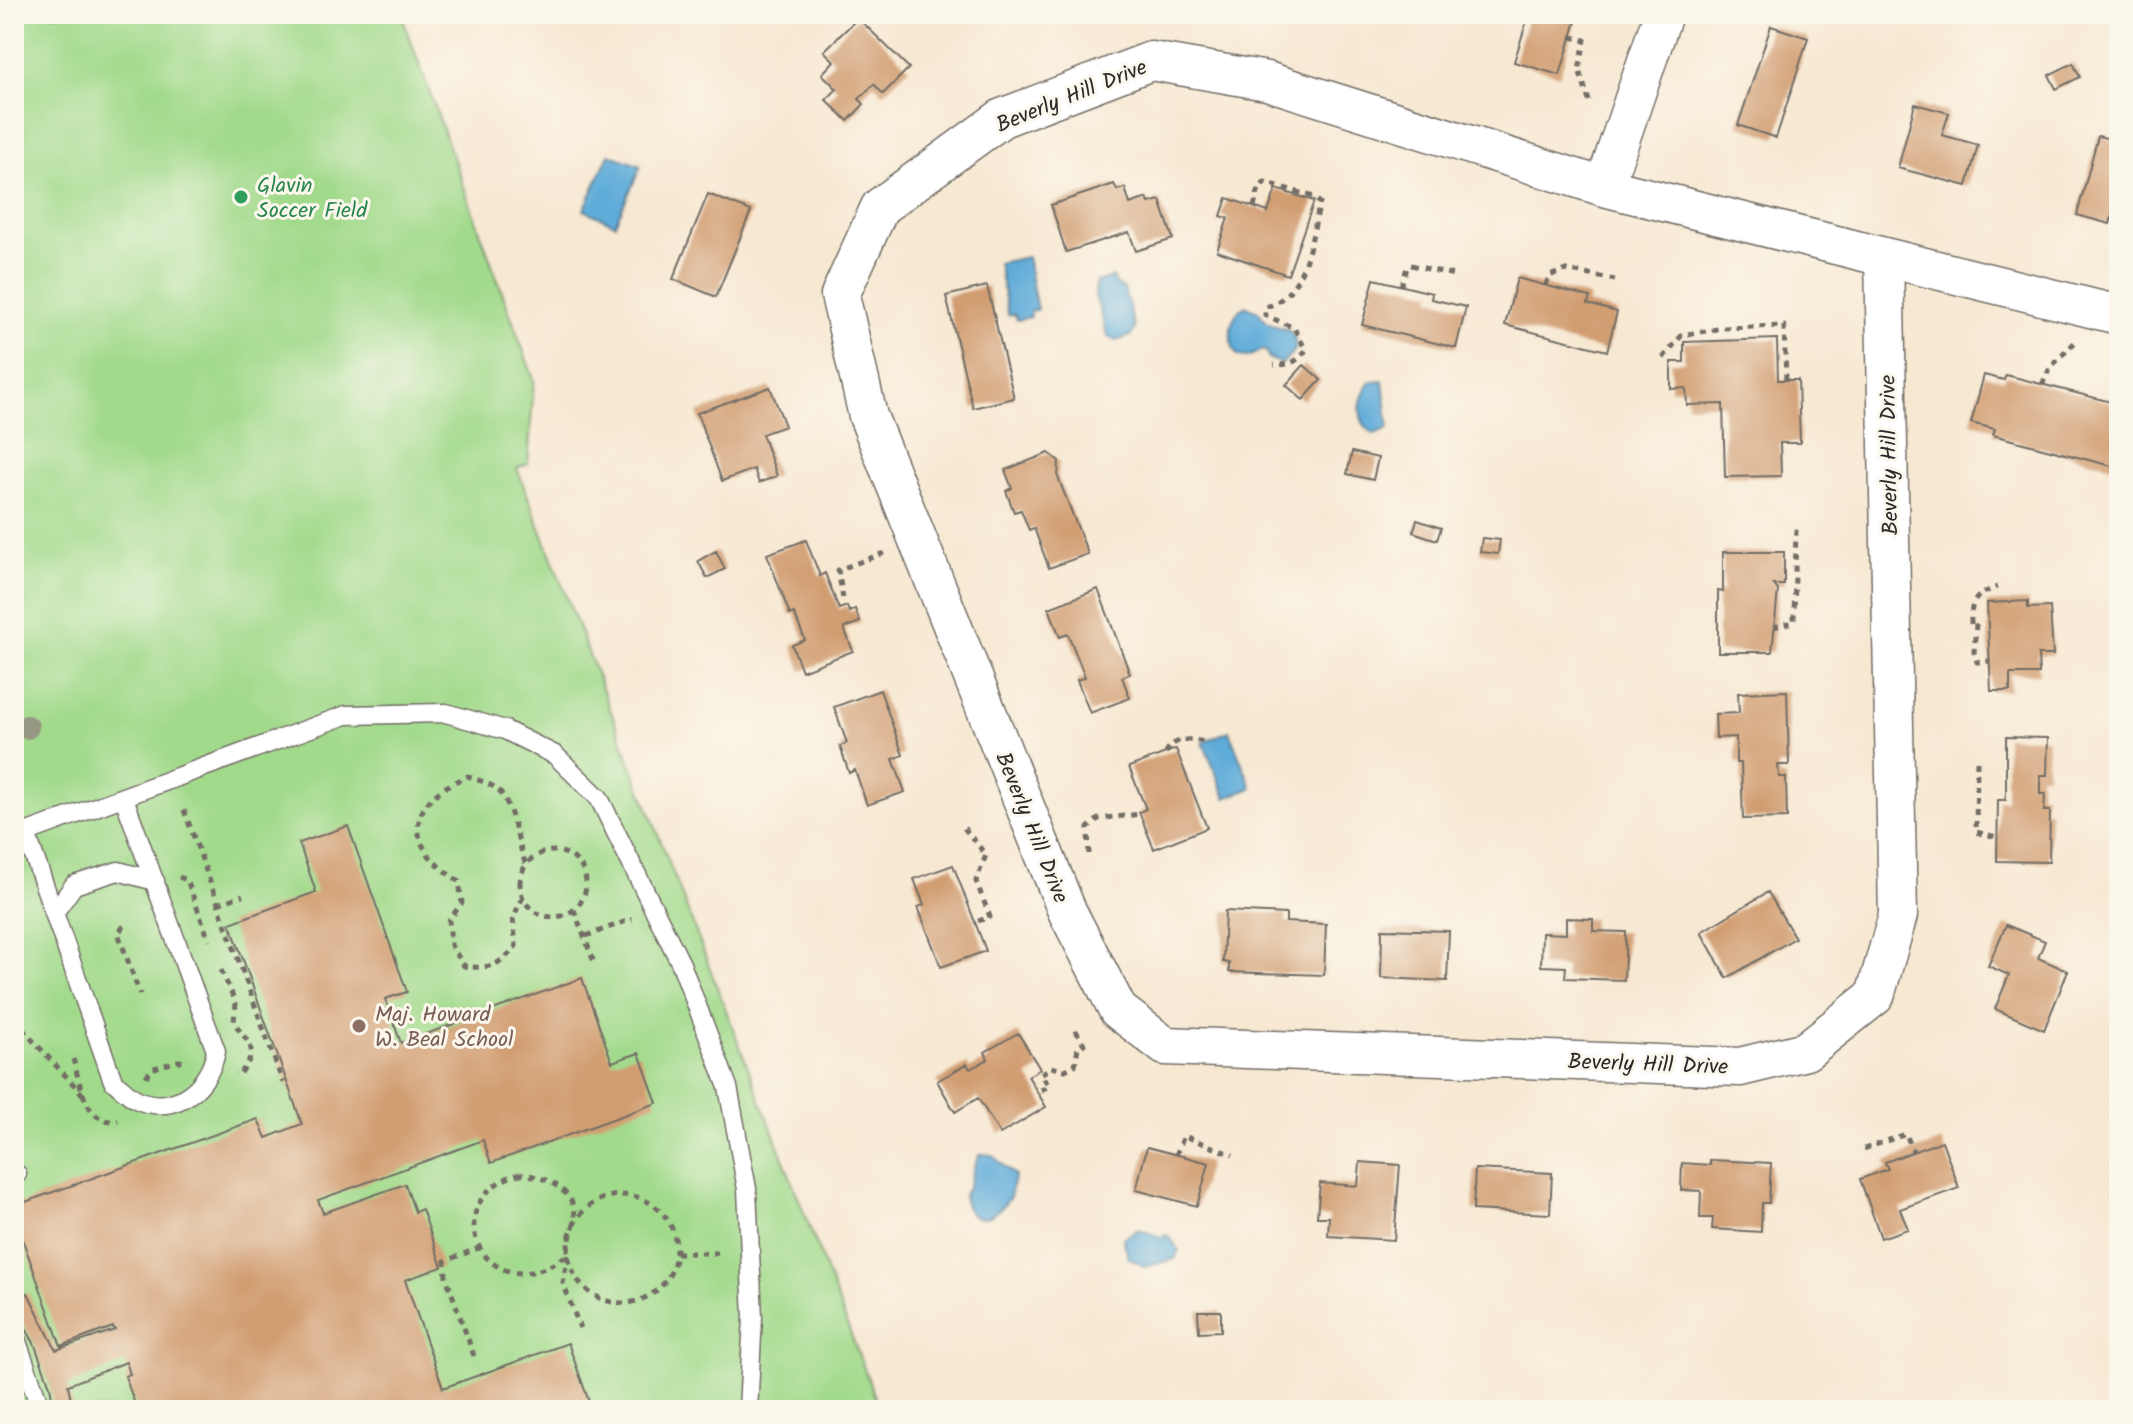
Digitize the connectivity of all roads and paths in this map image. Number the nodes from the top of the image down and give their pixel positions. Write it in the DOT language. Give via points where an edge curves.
graph roads {
  1 [pos="1663,14"];
  2 [pos="1571,37"];
  3 [pos="1589,101"];
  4 [pos="1604,187"];
  5 [pos="1254,207"];
  6 [pos="1884,257"];
  7 [pos="1454,275"];
  8 [pos="1615,280"];
  9 [pos="1546,285"];
  10 [pos="1401,286"];
  11 [pos="2113,314"];
  12 [pos="1663,358"];
  13 [pos="1274,365"];
  14 [pos="1786,380"];
  15 [pos="2042,385"];
  16 [pos="1796,525"];
  17 [pos="888,551"];
  18 [pos="1997,587"];
  19 [pos="843,598"];
  20 [pos="1773,627"];
  21 [pos="1989,661"];
  22 [pos="1203,742"];
  23 [pos="1166,753"];
  24 [pos="1977,761"];
  25 [pos="124,798"];
  26 [pos="184,810"];
  27 [pos="1141,814"];
  28 [pos="964,828"];
  29 [pos="20,835"];
  30 [pos="1997,837"];
  31 [pos="1089,854"];
  32 [pos="526,865"];
  33 [pos="163,880"];
  34 [pos="243,895"];
  35 [pos="523,897"];
  36 [pos="218,904"];
  37 [pos="574,910"];
  38 [pos="54,913"];
  39 [pos="633,919"];
  40 [pos="978,921"];
  41 [pos="124,926"];
  42 [pos="586,936"];
  43 [pos="209,940"];
  44 [pos="595,965"];
  45 [pos="140,995"];
  46 [pos="14,1020"];
  47 [pos="1073,1026"];
  48 [pos="198,1065"];
  49 [pos="283,1083"];
  50 [pos="141,1087"];
  51 [pos="1041,1090"];
  52 [pos="86,1098"];
  53 [pos="1864,1149"];
  54 [pos="1913,1151"];
  55 [pos="1176,1155"];
  56 [pos="1233,1155"];
  57 [pos="575,1220"];
  58 [pos="479,1248"];
  59 [pos="676,1253"];
  60 [pos="725,1253"];
  61 [pos="568,1254"];
  62 [pos="580,1328"];
  63 [pos="14,1333"];
  64 [pos="474,1356"];
  65 [pos="41,1410"];
  66 [pos="748,1410"];
  1 -- 4 [label="street"];
  2 -- 3 [label="path" via="1585,40 1579,70"];
  4 -- 6 [label="street, Beverly Hill Drive"];
  4 -- 6 [label="street, Beverly Hill Drive" via="1267,81 1151,61 1002,118 880,207 840,295 868,416 1067,911 1118,1010 1165,1046 1740,1067 1806,1051 1875,996 1898,915"];
  5 -- 13 [label="path" via="1265,182 1320,203 1295,288 1283,302 1266,307 1265,315 1294,328 1306,350 1299,360"];
  6 -- 11 [label="street, Beverly Hill Drive"];
  7 -- 10 [label="path" via="1411,265"];
  8 -- 9 [label="path" via="1566,270 1549,276"];
  11 -- 15 [label="path" via="2050,368"];
  12 -- 14 [label="path" via="1682,335 1784,326"];
  16 -- 20 [label="path" via="1794,622"];
  17 -- 19 [label="path" via="838,570"];
  18 -- 21 [label="path" via="1971,604 1977,662"];
  22 -- 23 [label="path" via="1175,742"];
  24 -- 30 [label="path" via="1976,832"];
  25 -- 29 [label="lane"];
  25 -- 33 [label="lane"];
  25 -- 66 [label="lane" via="346,715 446,713 505,730 555,755 599,798 681,964 728,1087 747,1189 753,1317"];
  26 -- 36 [label="path"];
  27 -- 31 [label="path" via="1098,819 1088,828"];
  28 -- 40 [label="path" via="986,855 976,881 990,917"];
  29 -- 38 [label="lane"];
  32 -- 35 [label="path" via="521,875"];
  32 -- 35 [label="path" via="513,815 499,789 468,776 443,786 421,806 417,822 422,845 435,867 459,881 462,903 449,920 451,945 464,966 483,969 504,962 516,946 513,918"];
  32 -- 37 [label="path" via="556,851 576,860 586,880 582,902"];
  33 -- 38 [label="lane" via="118,871 74,885"];
  33 -- 38 [label="lane" via="216,1051 213,1070 201,1089 180,1100 148,1104 113,1081"];
  33 -- 43 [label="path" via="187,880"];
  34 -- 36 [label="path"];
  35 -- 37 [label="path" via="545,916"];
  36 -- 49 [label="path"];
  37 -- 42 [label="path"];
  39 -- 42 [label="path"];
  41 -- 45 [label="path" via="118,933"];
  42 -- 44 [label="path"];
  46 -- 52 [label="path"];
  47 -- 51 [label="path" via="1084,1044 1078,1047 1075,1065 1065,1070 1051,1067 1041,1074 1049,1086"];
  48 -- 50 [label="path" via="178,1061 151,1069"];
  53 -- 54 [label="path" via="1906,1134"];
  55 -- 56 [label="path" via="1184,1136"];
  57 -- 58 [label="path" via="556,1185 535,1174 518,1174 489,1188 479,1201 474,1216"];
  57 -- 59 [label="path" via="603,1198 639,1197 667,1219"];
  57 -- 61 [label="path"];
  58 -- 61 [label="path" via="489,1262 521,1275 537,1273"];
  58 -- 64 [label="path" via="445,1261"];
  59 -- 60 [label="path"];
  59 -- 61 [label="path" via="662,1285 631,1302 597,1297 582,1286"];
  61 -- 62 [label="path" via="563,1283"];
  63 -- 65 [label="lane"];
}
